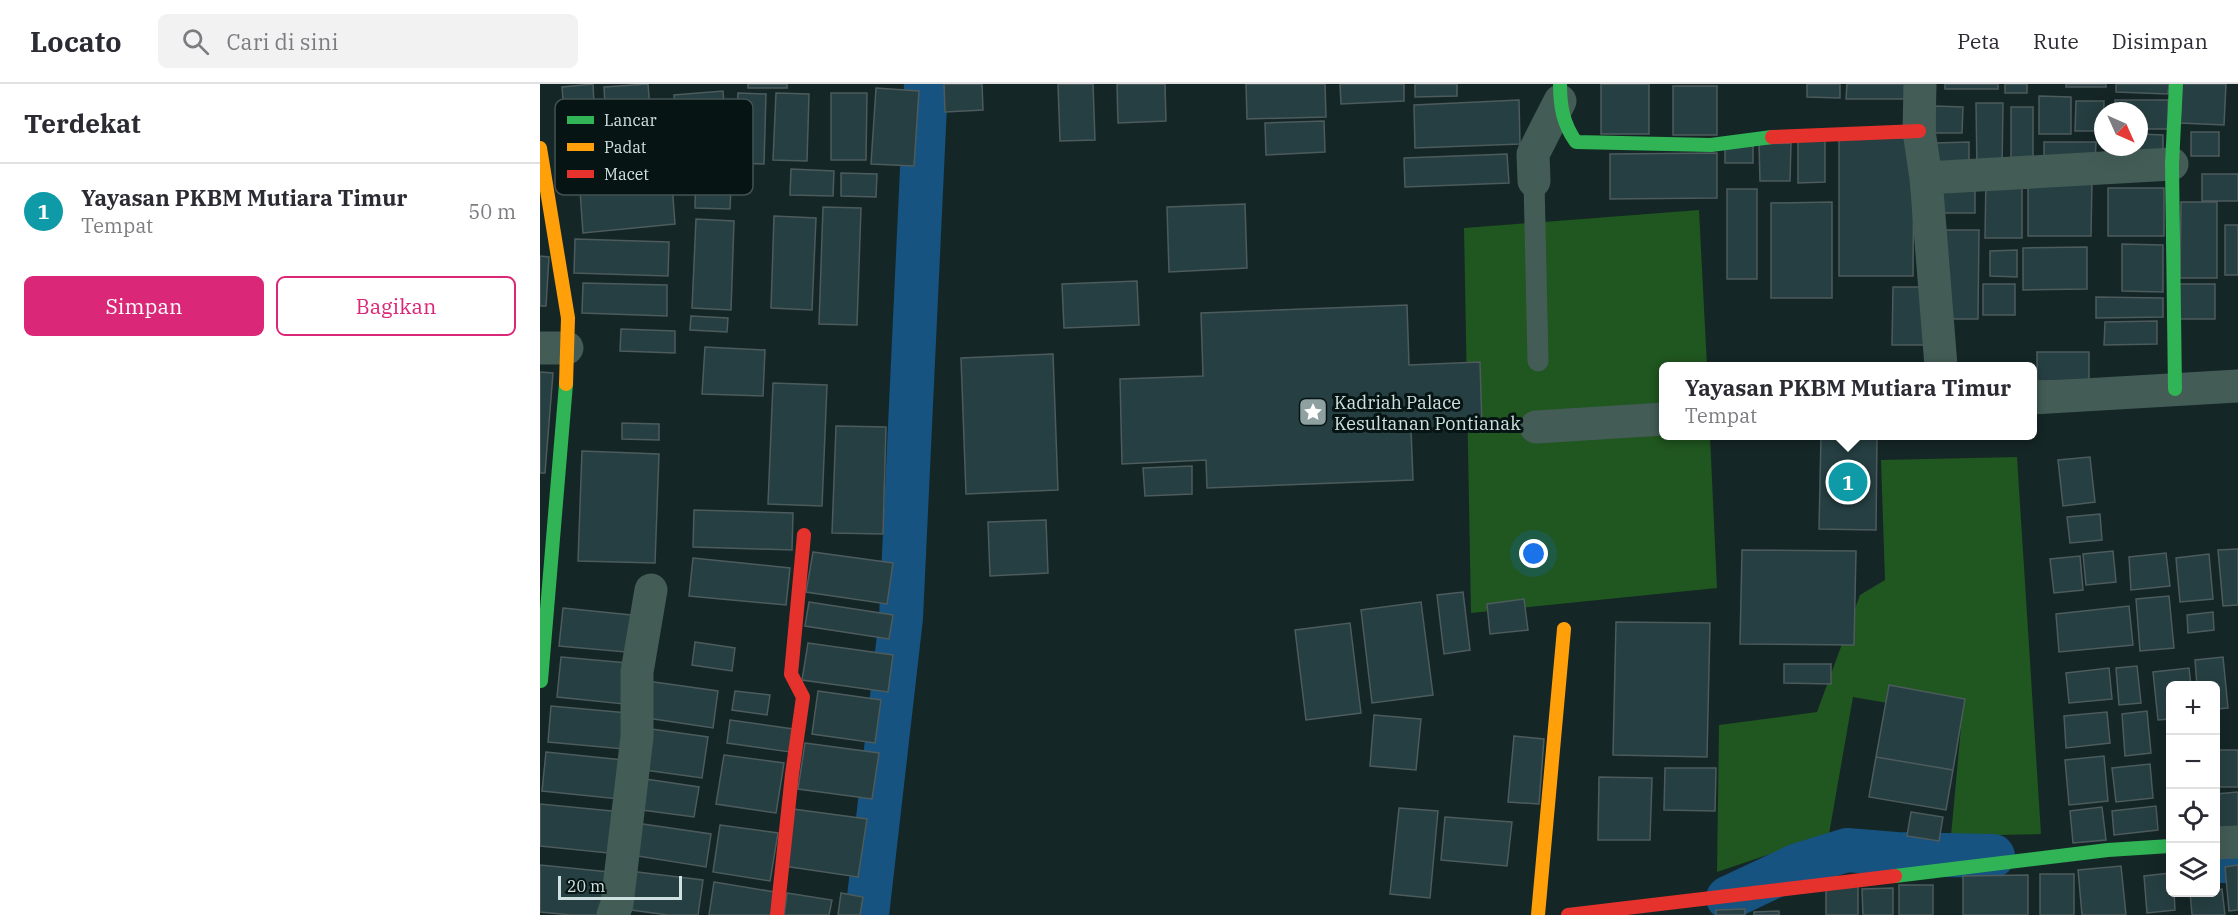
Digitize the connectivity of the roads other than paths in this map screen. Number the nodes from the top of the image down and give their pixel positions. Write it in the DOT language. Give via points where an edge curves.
graph roads {
  1 [pos="1920,84"];
  2 [pos="2176,84"];
  3 [pos="1560,92"];
  4 [pos="1919,131"];
  5 [pos="540,148"];
  6 [pos="2172,164"];
  7 [pos="1926,178"];
  8 [pos="1534,182"];
  9 [pos="554,348"];
  10 [pos="1538,361"];
  11 [pos="1941,362"];
  12 [pos="2238,386"];
  13 [pos="2175,389"];
  14 [pos="2037,398"];
  15 [pos="1659,419"];
  16 [pos="1536,427"];
  17 [pos="804,535"];
  18 [pos="651,590"];
  19 [pos="1564,629"];
  20 [pos="541,681"];
  21 [pos="2238,842"];
  22 [pos="2220,843"];
  23 [pos="2166,846"];
  24 [pos="613,915"];
  25 [pos="777,915"];
  26 [pos="1538,915"];
  27 [pos="1568,915"];
  1 -- 4 [label="street"];
  2 -- 6 [label="street"];
  3 -- 4 [label="street" via="1567,132 1576,142 1711,145 1777,136"];
  3 -- 8 [label="street" via="1533,154"];
  4 -- 7 [label="street"];
  5 -- 9 [label="street" via="568,318"];
  6 -- 7 [label="street"];
  6 -- 13 [label="street"];
  7 -- 11 [label="street"];
  8 -- 10 [label="lane"];
  9 -- 20 [label="street"];
  12 -- 13 [label="street"];
  13 -- 14 [label="street"];
  15 -- 16 [label="street"];
  17 -- 25 [label="street" via="791,674 803,697"];
  18 -- 24 [label="street" via="638,672 637,737"];
  19 -- 26 [label="street"];
  21 -- 22 [label="street"];
  23 -- 27 [label="street"];
}
